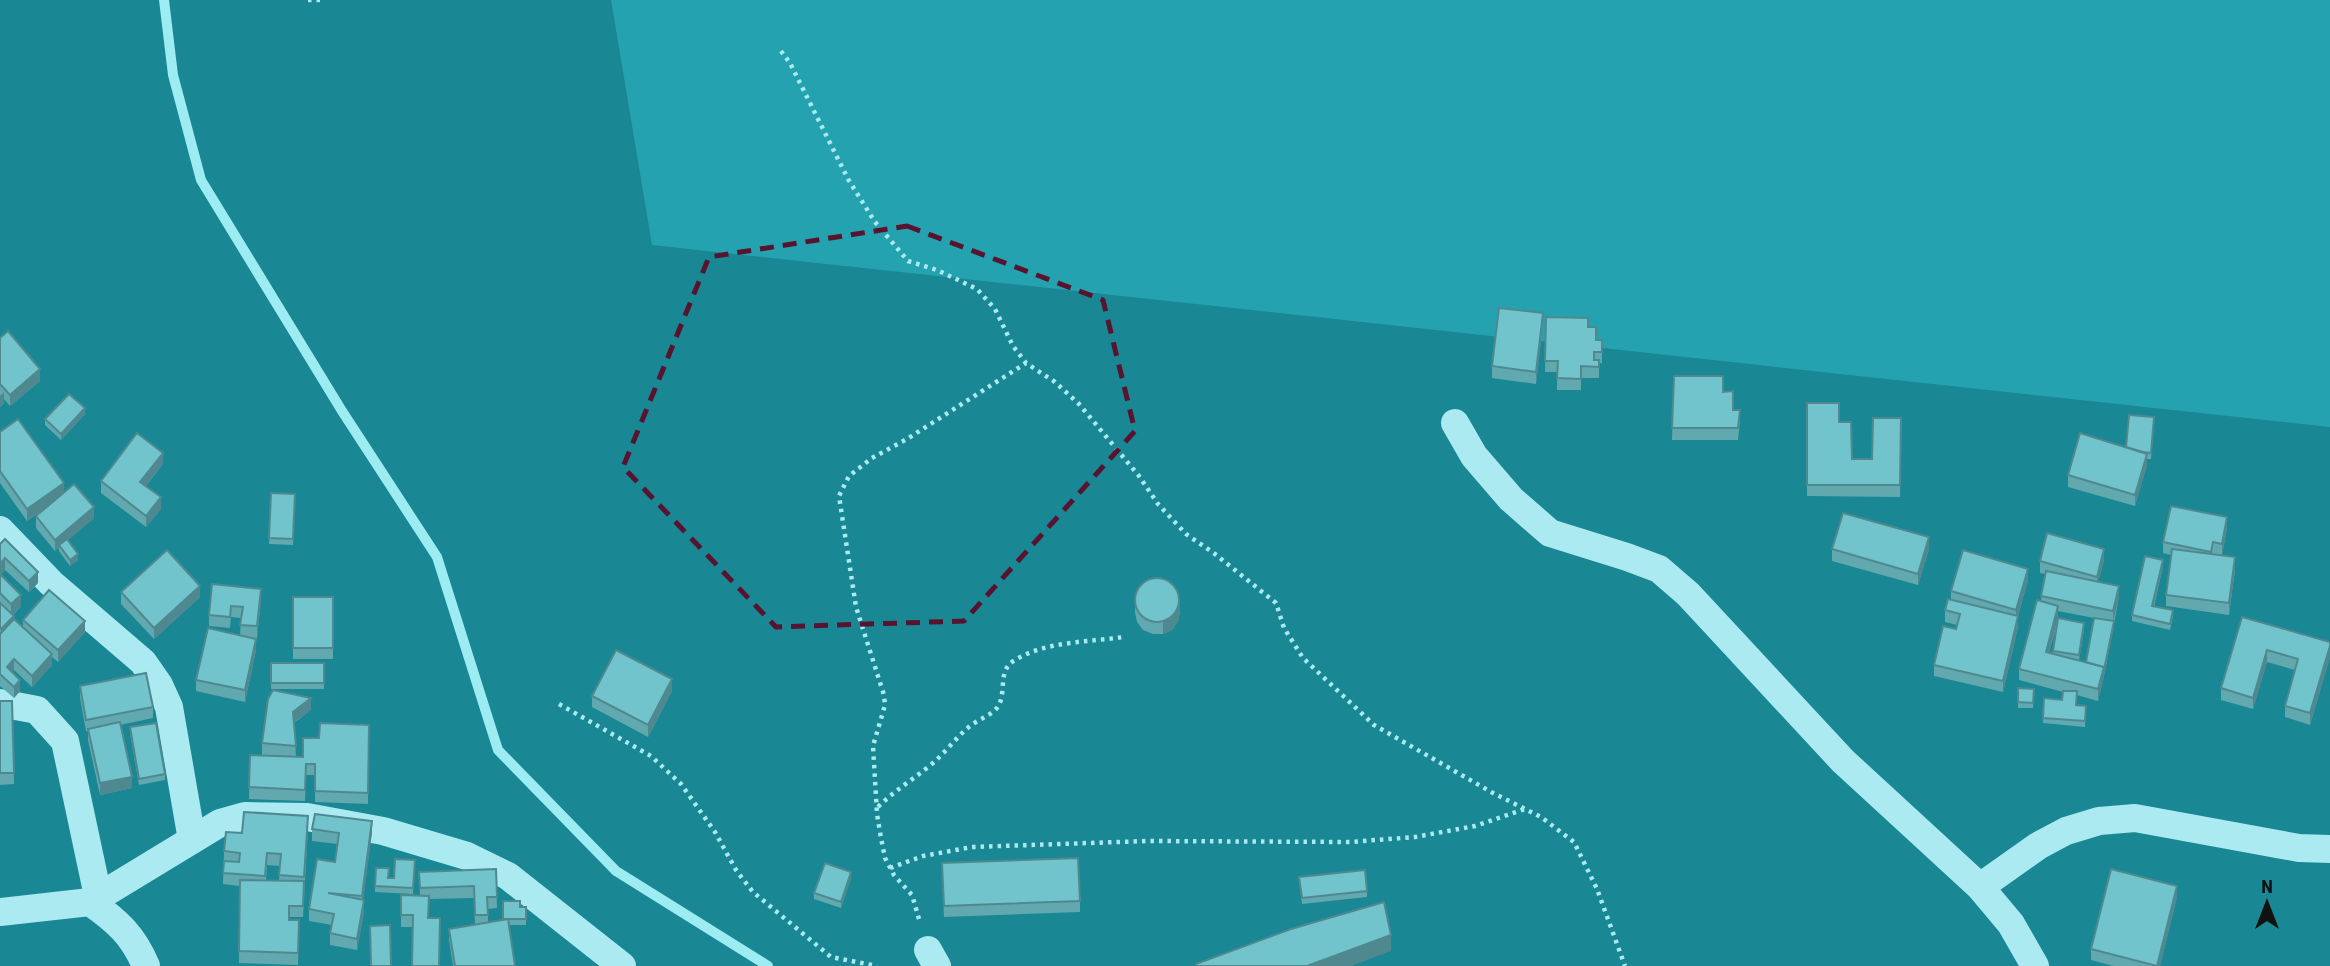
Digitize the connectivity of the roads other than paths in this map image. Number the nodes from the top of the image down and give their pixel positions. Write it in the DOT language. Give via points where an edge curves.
graph roads {
  1 [pos="1455,423"];
  2 [pos="0,530"];
  3 [pos="0,703"];
  4 [pos="192,839"];
  5 [pos="2330,849"];
  6 [pos="1980,887"];
  7 [pos="94,899"];
  8 [pos="0,912"];
  9 [pos="146,966"];
  10 [pos="622,966"];
  11 [pos="2035,966"];
  1 -- 6 [label="street" via="1474,456 1511,499 1550,533 1659,569 1688,594 1843,761"];
  2 -- 4 [label="street" via="51,583 144,662 159,685 169,707"];
  3 -- 7 [label="street" via="37,710 65,741"];
  4 -- 7 [label="street"];
  4 -- 10 [label="street" via="244,816 307,817 383,831 467,856 508,876"];
  5 -- 6 [label="street" via="2299,848 2135,818 2099,821 2038,846"];
  6 -- 11 [label="street" via="2011,925"];
  7 -- 8 [label="street"];
  7 -- 9 [label="street" via="138,947"];
}
